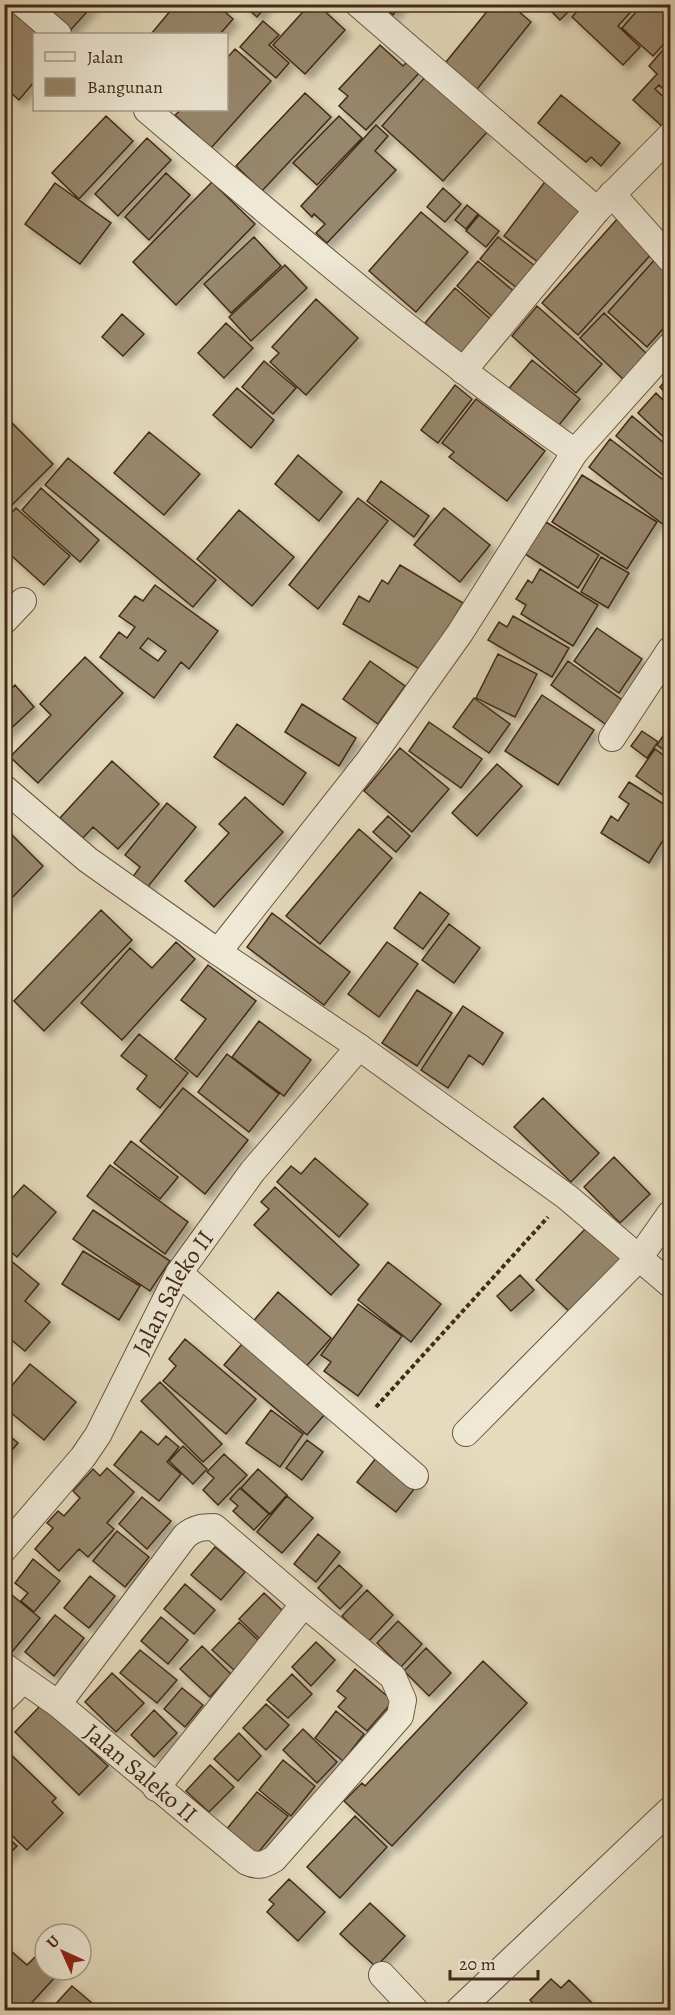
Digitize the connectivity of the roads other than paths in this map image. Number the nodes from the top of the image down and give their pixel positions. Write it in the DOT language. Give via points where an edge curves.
graph roads {
  1 [pos="22,4"];
  2 [pos="358,4"];
  3 [pos="57,33"];
  4 [pos="148,111"];
  5 [pos="670,136"];
  6 [pos="604,202"];
  7 [pos="670,259"];
  8 [pos="670,346"];
  9 [pos="463,371"];
  10 [pos="575,452"];
  11 [pos="23,601"];
  12 [pos="4,621"];
  13 [pos="670,650"];
  14 [pos="612,738"];
  15 [pos="4,788"];
  16 [pos="218,952"];
  17 [pos="359,1047"];
  18 [pos="670,1214"];
  19 [pos="639,1258"];
  20 [pos="179,1273"];
  21 [pos="670,1284"];
  22 [pos="466,1433"];
  23 [pos="416,1476"];
  24 [pos="4,1549"];
  25 [pos="304,1604"];
  26 [pos="14,1673"];
  27 [pos="4,1699"];
  28 [pos="58,1704"];
  29 [pos="156,1788"];
  30 [pos="670,1810"];
  31 [pos="381,1975"];
  32 [pos="415,2010"];
  33 [pos="459,2010"];
  1 -- 3 [label="street"];
  2 -- 6 [label="street"];
  4 -- 9 [label="street"];
  5 -- 6 [label="street"];
  6 -- 7 [label="street"];
  6 -- 9 [label="street"];
  8 -- 10 [label="street"];
  9 -- 10 [label="street"];
  10 -- 16 [label="street" via="454,642 368,762"];
  11 -- 12 [label="street"];
  13 -- 14 [label="street"];
  15 -- 16 [label="street" via="88,860"];
  16 -- 17 [label="street"];
  17 -- 19 [label="street" via="567,1197"];
  17 -- 20 [label="street, Jalan Saleko II" via="252,1172"];
  18 -- 19 [label="street"];
  19 -- 21 [label="street"];
  19 -- 22 [label="street"];
  20 -- 23 [label="street"];
  20 -- 24 [label="street, Jalan Saleko II" via="98,1435"];
  25 -- 28 [label="street" via="214,1527 191,1531"];
  25 -- 29 [label="street"];
  25 -- 29 [label="street, Jalan Saleko II" via="393,1677 403,1700 400,1716 274,1859 263,1865 248,1862"];
  26 -- 27 [label="street"];
  26 -- 28 [label="street, Jalan Saleko II"];
  28 -- 29 [label="street, Jalan Saleko II"];
  30 -- 33 [label="street"];
  31 -- 32 [label="street"];
}
